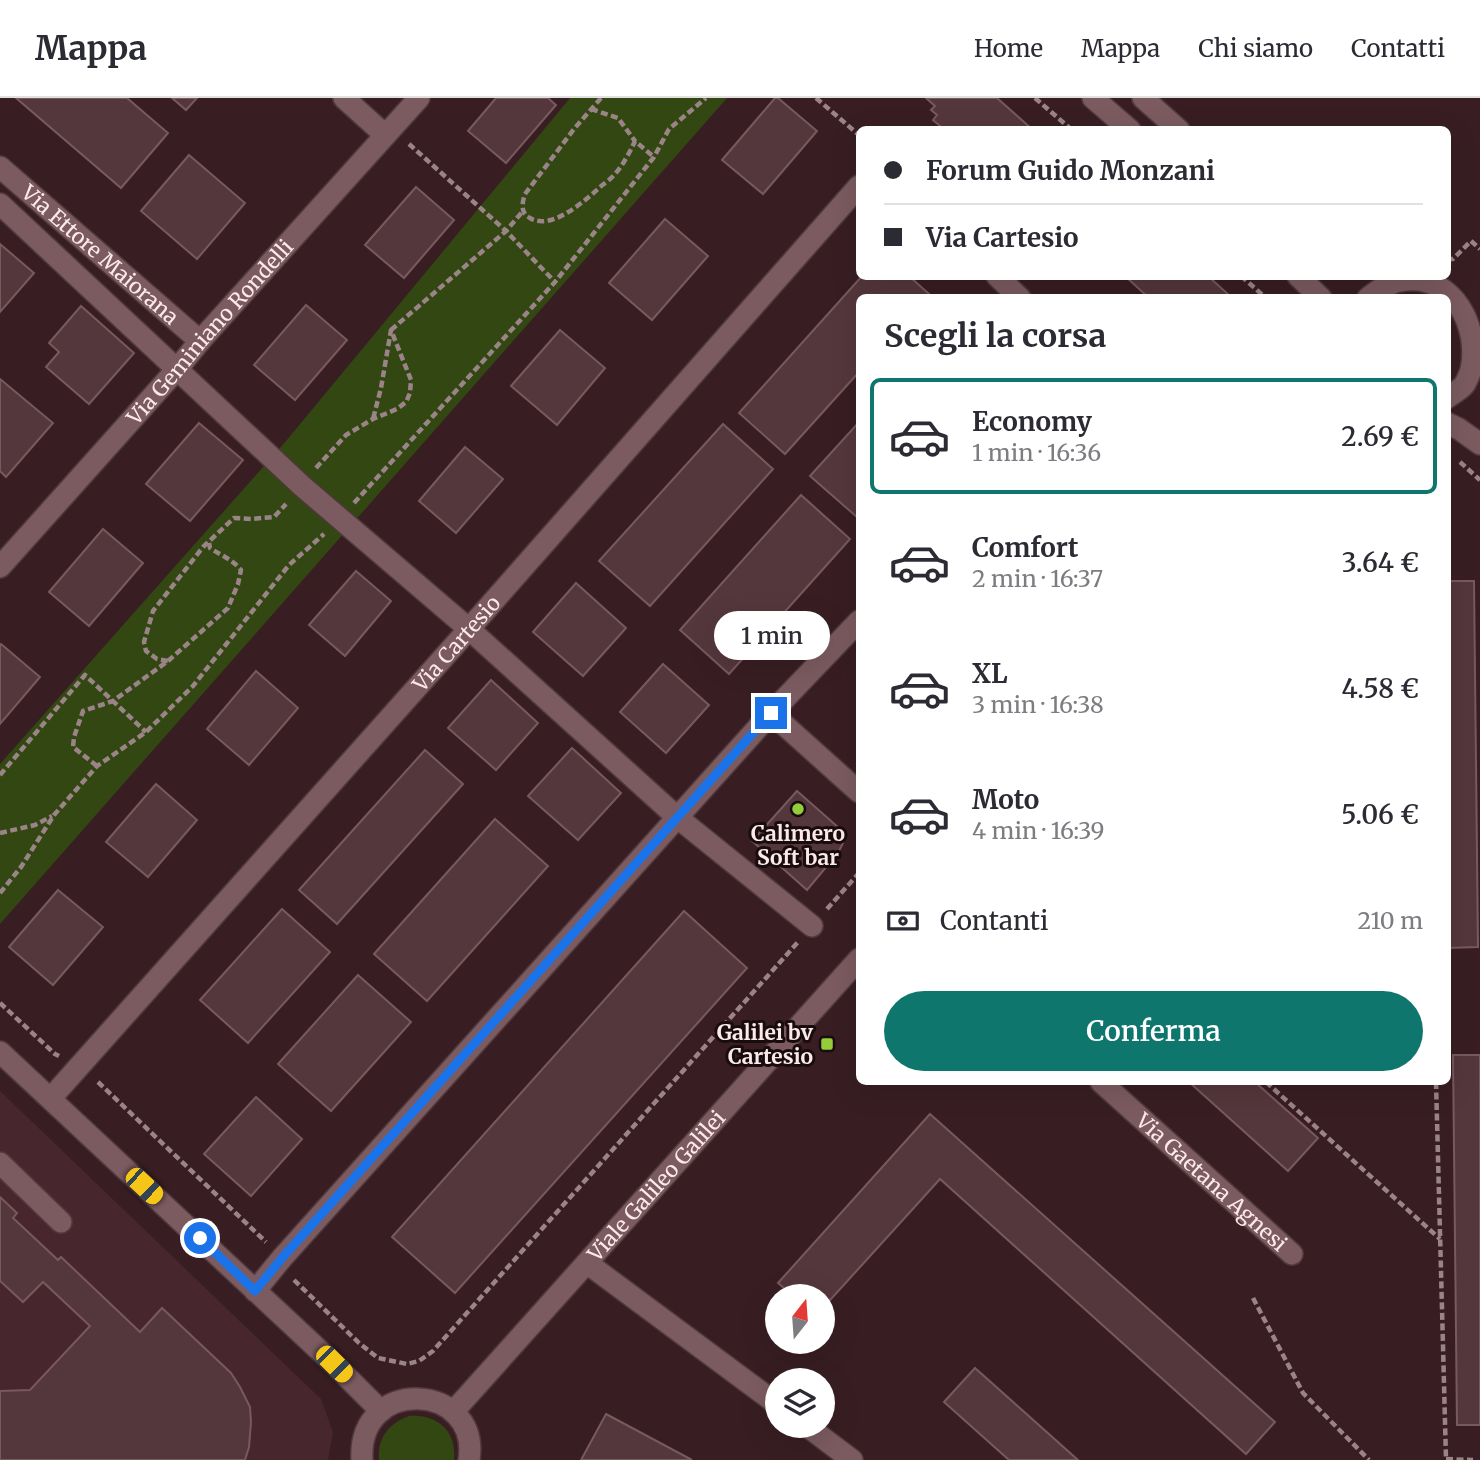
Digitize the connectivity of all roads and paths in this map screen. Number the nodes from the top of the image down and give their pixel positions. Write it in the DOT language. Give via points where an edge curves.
graph roads {
  1 [pos="344,98"];
  2 [pos="419,98"];
  3 [pos="601,98"];
  4 [pos="816,98"];
  5 [pos="1035,98"];
  6 [pos="1093,98"];
  7 [pos="1143,98"];
  8 [pos="591,109"];
  9 [pos="1067,126"];
  10 [pos="1125,126"];
  11 [pos="1174,126"];
  12 [pos="388,131"];
  13 [pos="856,132"];
  14 [pos="635,141"];
  15 [pos="654,157"];
  16 [pos="0,167"];
  17 [pos="856,189"];
  18 [pos="0,204"];
  19 [pos="523,211"];
  20 [pos="506,231"];
  21 [pos="1480,249"];
  22 [pos="1451,259"];
  23 [pos="1001,280"];
  24 [pos="1246,280"];
  25 [pos="1302,280"];
  26 [pos="1379,280"];
  27 [pos="555,282"];
  28 [pos="1016,294"];
  29 [pos="1261,294"];
  30 [pos="1317,294"];
  31 [pos="391,330"];
  32 [pos="200,341"];
  33 [pos="1478,366"];
  34 [pos="178,369"];
  35 [pos="1451,395"];
  36 [pos="373,419"];
  37 [pos="1451,425"];
  38 [pos="1480,444"];
  39 [pos="302,486"];
  40 [pos="209,542"];
  41 [pos="2,561"];
  42 [pos="856,624"];
  43 [pos="469,629"];
  44 [pos="168,661"];
  45 [pos="113,701"];
  46 [pos="771,713"];
  47 [pos="146,732"];
  48 [pos="96,766"];
  49 [pos="0,775"];
  50 [pos="856,789"];
  51 [pos="54,815"];
  52 [pos="678,818"];
  53 [pos="0,833"];
  54 [pos="856,876"];
  55 [pos="812,926"];
  56 [pos="856,962"];
  57 [pos="0,1003"];
  58 [pos="0,1052"];
  59 [pos="81,1065"];
  60 [pos="1104,1085"];
  61 [pos="1269,1085"];
  62 [pos="1436,1085"];
  63 [pos="51,1098"];
  64 [pos="0,1163"];
  65 [pos="61,1222"];
  66 [pos="1440,1239"];
  67 [pos="1292,1254"];
  68 [pos="282,1258"];
  69 [pos="587,1264"];
  70 [pos="255,1291"];
  71 [pos="1253,1298"];
  72 [pos="765,1395"];
  73 [pos="381,1411"];
  74 [pos="453,1412"];
  75 [pos="823,1438"];
  76 [pos="362,1460"];
  77 [pos="469,1460"];
  78 [pos="852,1460"];
  79 [pos="1369,1460"];
  80 [pos="1446,1460"];
  81 [pos="1465,1460"];
  82 [pos="1473,1460"];
  1 -- 12 [label="street"];
  2 -- 12 [label="street, Via Geminiano Rondelli"];
  3 -- 8 [label="path"];
  4 -- 13 [label="path"];
  5 -- 9 [label="path"];
  6 -- 10 [label="street"];
  7 -- 11 [label="street"];
  8 -- 14 [label="path" via="618,118"];
  8 -- 19 [label="path" via="525,194"];
  12 -- 20 [label="path"];
  12 -- 32 [label="street, Via Geminiano Rondelli"];
  14 -- 15 [label="path"];
  14 -- 19 [label="path" via="614,175 575,208 540,222"];
  16 -- 32 [label="street, Via Ettore Maiorana"];
  17 -- 43 [label="street, Via Cartesio"];
  18 -- 34 [label="street"];
  19 -- 20 [label="path"];
  20 -- 27 [label="path"];
  20 -- 31 [label="path"];
  21 -- 22 [label="path" via="1471,241"];
  23 -- 28 [label="street"];
  24 -- 29 [label="path"];
  25 -- 30 [label="street"];
  26 -- 33 [label="street" via="1424,281 1456,296 1475,326"];
  31 -- 36 [label="path"];
  31 -- 36 [label="path" via="411,380 410,393 397,409"];
  32 -- 34 [label="street, Via Geminiano Rondelli"];
  33 -- 35 [label="street"];
  34 -- 39 [label="street"];
  34 -- 41 [label="street, Via Geminiano Rondelli"];
  36 -- 39 [label="path" via="330,450"];
  37 -- 38 [label="street"];
  39 -- 40 [label="path" via="274,517 234,518"];
  39 -- 43 [label="street"];
  40 -- 44 [label="path" via="153,611 144,642 146,651"];
  40 -- 44 [label="path" via="210,548 240,570 238,584 228,608"];
  42 -- 46 [label="street"];
  43 -- 52 [label="street"];
  43 -- 59 [label="street, Via Cartesio"];
  44 -- 45 [label="path"];
  45 -- 47 [label="path"];
  45 -- 48 [label="path" via="83,710 74,737 73,747"];
  45 -- 49 [label="path" via="85,675"];
  46 -- 50 [label="street"];
  46 -- 52 [label="street"];
  51 -- 53 [label="path"];
  52 -- 55 [label="street"];
  52 -- 68 [label="street"];
  54 -- 55 [label="path"];
  55 -- 68 [label="path" via="433,1351 419,1361 407,1364 378,1358 295,1282"];
  56 -- 69 [label="street, Viale Galileo Galilei"];
  57 -- 59 [label="path" via="55,1054"];
  58 -- 63 [label="street"];
  59 -- 63 [label="street, Via Cartesio"];
  59 -- 68 [label="path"];
  60 -- 67 [label="street, Via Gaetana Agnesi"];
  61 -- 66 [label="path"];
  62 -- 66 [label="path"];
  63 -- 70 [label="street"];
  64 -- 65 [label="street"];
  66 -- 80 [label="path"];
  68 -- 70 [label="street"];
  69 -- 72 [label="street"];
  69 -- 74 [label="street, Viale Galileo Galilei"];
  70 -- 73 [label="street"];
  71 -- 79 [label="path" via="1303,1393"];
  73 -- 74 [label="street" via="400,1400 418,1398"];
  73 -- 76 [label="street" via="366,1430"];
  74 -- 77 [label="street" via="468,1434"];
  75 -- 78 [label="street"];
  80 -- 81 [label="path"];
  81 -- 82 [label="path"];
}
